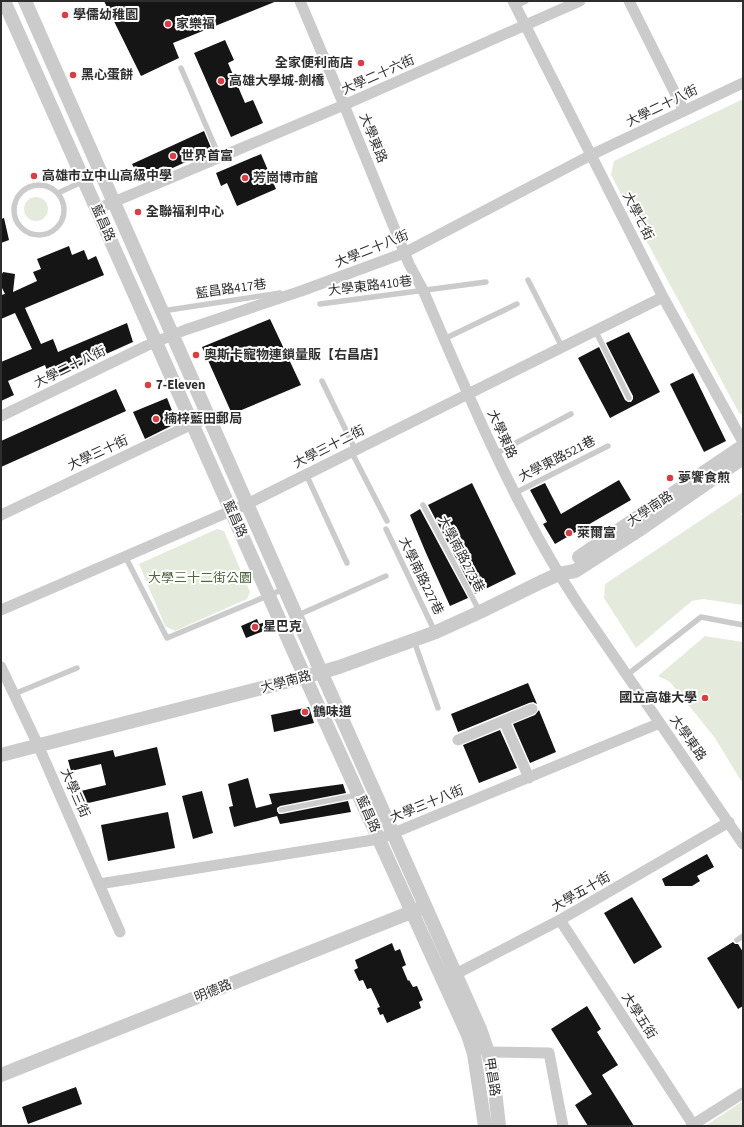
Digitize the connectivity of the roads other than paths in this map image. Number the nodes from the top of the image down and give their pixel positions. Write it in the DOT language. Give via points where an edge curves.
graph roads {
  1 [pos="4,1"];
  2 [pos="25,1"];
  3 [pos="300,1"];
  4 [pos="526,1"];
  5 [pos="580,1"];
  6 [pos="629,1"];
  7 [pos="514,3"];
  8 [pos="526,25"];
  9 [pos="181,68"];
  10 [pos="743,83"];
  11 [pos="344,105"];
  12 [pos="684,111"];
  13 [pos="591,156"];
  14 [pos="220,158"];
  15 [pos="101,173"];
  16 [pos="84,181"];
  17 [pos="58,193"];
  18 [pos="114,203"];
  19 [pos="97,209"];
  20 [pos="404,253"];
  21 [pos="528,280"];
  22 [pos="486,282"];
  23 [pos="304,290"];
  24 [pos="423,290"];
  25 [pos="663,297"];
  26 [pos="320,304"];
  27 [pos="517,304"];
  28 [pos="162,311"];
  29 [pos="595,330"];
  30 [pos="172,336"];
  31 [pos="444,339"];
  32 [pos="156,342"];
  33 [pos="562,347"];
  34 [pos="322,381"];
  35 [pos="468,394"];
  36 [pos="629,398"];
  37 [pos="571,414"];
  38 [pos="1,416"];
  39 [pos="209,418"];
  40 [pos="192,424"];
  41 [pos="743,442"];
  42 [pos="608,446"];
  43 [pos="743,446"];
  44 [pos="353,450"];
  45 [pos="495,454"];
  46 [pos="743,458"];
  47 [pos="306,474"];
  48 [pos="515,493"];
  49 [pos="247,504"];
  50 [pos="423,505"];
  51 [pos="231,511"];
  52 [pos="1,515"];
  53 [pos="387,521"];
  54 [pos="386,529"];
  55 [pos="125,556"];
  56 [pos="347,563"];
  57 [pos="559,574"];
  58 [pos="386,576"];
  59 [pos="284,589"];
  60 [pos="268,595"];
  61 [pos="1,610"];
  62 [pos="480,612"];
  63 [pos="296,616"];
  64 [pos="743,625"];
  65 [pos="436,632"];
  66 [pos="414,641"];
  67 [pos="1,667"];
  68 [pos="77,668"];
  69 [pos="321,672"];
  70 [pos="628,675"];
  71 [pos="305,677"];
  72 [pos="14,694"];
  73 [pos="438,708"];
  74 [pos="532,709"];
  75 [pos="504,721"];
  76 [pos="660,723"];
  77 [pos="458,740"];
  78 [pos="38,745"];
  79 [pos="1,755"];
  80 [pos="529,778"];
  81 [pos="358,795"];
  82 [pos="281,810"];
  83 [pos="729,822"];
  84 [pos="393,834"];
  85 [pos="379,839"];
  86 [pos="743,844"];
  87 [pos="99,884"];
  88 [pos="425,906"];
  89 [pos="412,912"];
  90 [pos="560,920"];
  91 [pos="120,932"];
  92 [pos="743,936"];
  93 [pos="737,940"];
  94 [pos="456,974"];
  95 [pos="443,980"];
  96 [pos="474,1032"];
  97 [pos="488,1052"];
  98 [pos="1,1074"];
  99 [pos="743,1093"];
  100 [pos="485,1126"];
  101 [pos="499,1126"];
  102 [pos="562,1126"];
  103 [pos="693,1126"];
  1 -- 16 [label="street, 藍昌路"];
  2 -- 15 [label="street, 藍昌路"];
  3 -- 11 [label="street, 大學東路"];
  4 -- 7 [label="lane"];
  5 -- 8 [label="street, 大學二十六街"];
  6 -- 12 [label="street"];
  7 -- 8 [label="street, 大學七街"];
  8 -- 11 [label="street, 大學二十六街"];
  8 -- 13 [label="street, 大學七街"];
  9 -- 14 [label="lane"];
  10 -- 12 [label="street, 大學二十八街"];
  11 -- 14 [label="street, 大學二十六街"];
  11 -- 20 [label="street, 大學東路"];
  12 -- 13 [label="street, 大學二十八街"];
  13 -- 20 [label="street, 大學二十八街"];
  13 -- 25 [label="street, 大學七街"];
  14 -- 18 [label="street, 大學二十六街"];
  15 -- 16 [label="lane"];
  15 -- 18 [label="street, 藍昌路"];
  16 -- 17 [label="lane"];
  16 -- 19 [label="street, 藍昌路"];
  17 -- 17 [label="lane" via="64,207 64,216 55,229 40,235 24,230 18,224 14,208 16,200 27,188 44,185"];
  18 -- 19 [label="street, 大學二十六街"];
  18 -- 28 [label="street, 藍昌路"];
  19 -- 32 [label="street, 藍昌路"];
  20 -- 23 [label="street, 大學二十八街"];
  20 -- 24 [label="street, 大學東路"];
  21 -- 33 [label="lane"];
  22 -- 24 [label="lane, 大學東路410巷"];
  23 -- 28 [label="lane, 藍昌路417巷"];
  23 -- 30 [label="street, 大學二十八街"];
  24 -- 26 [label="lane, 大學東路410巷"];
  24 -- 31 [label="street, 大學東路"];
  25 -- 29 [label="street, 大學三十二街"];
  25 -- 41 [label="street, 大學七街"];
  27 -- 31 [label="lane"];
  28 -- 30 [label="street, 藍昌路"];
  29 -- 33 [label="street, 大學三十二街"];
  29 -- 36 [label="lane"];
  30 -- 32 [label="street, 大學二十八街"];
  30 -- 39 [label="street, 藍昌路"];
  31 -- 35 [label="street, 大學東路"];
  32 -- 38 [label="street, 大學二十八街"];
  32 -- 40 [label="street, 藍昌路"];
  33 -- 35 [label="street, 大學三十二街"];
  34 -- 44 [label="lane"];
  35 -- 44 [label="street, 大學三十二街"];
  35 -- 45 [label="street, 大學東路"];
  37 -- 45 [label="lane"];
  39 -- 40 [label="street, 大學三十街"];
  39 -- 49 [label="street, 藍昌路"];
  40 -- 51 [label="street, 藍昌路"];
  40 -- 52 [label="street, 大學三十街"];
  42 -- 48 [label="lane, 大學東路521巷"];
  43 -- 57 [label="street, 大學南路" via="572,562"];
  44 -- 47 [label="street, 大學三十二街"];
  44 -- 53 [label="lane"];
  45 -- 48 [label="street, 大學東路"];
  46 -- 57 [label="street, 大學南路" via="590,561 574,571"];
  47 -- 49 [label="street, 大學三十二街"];
  47 -- 56 [label="lane"];
  48 -- 57 [label="street, 大學東路"];
  49 -- 51 [label="street, 大學三十二街"];
  49 -- 59 [label="street, 藍昌路"];
  50 -- 62 [label="lane, 大學南路273巷"];
  51 -- 55 [label="street, 大學三十二街"];
  51 -- 60 [label="street, 藍昌路"];
  54 -- 65 [label="lane, 大學南路227巷"];
  55 -- 60 [label="lane" via="167,638"];
  55 -- 61 [label="street, 大學三十二街"];
  57 -- 62 [label="street, 大學南路"];
  57 -- 70 [label="street, 大學東路"];
  58 -- 63 [label="lane"];
  59 -- 60 [label="lane"];
  59 -- 63 [label="street, 藍昌路"];
  60 -- 71 [label="street, 藍昌路"];
  62 -- 65 [label="street, 大學南路"];
  63 -- 69 [label="street, 藍昌路"];
  64 -- 70 [label="lane" via="701,617"];
  65 -- 66 [label="street, 大學南路"];
  66 -- 69 [label="street, 大學南路"];
  66 -- 73 [label="lane"];
  67 -- 72 [label="street, 大學三街"];
  68 -- 72 [label="lane"];
  69 -- 71 [label="street, 大學南路"];
  69 -- 84 [label="street, 藍昌路"];
  70 -- 76 [label="street, 大學東路"];
  71 -- 78 [label="street, 大學南路"];
  71 -- 81 [label="street, 藍昌路"];
  72 -- 78 [label="street, 大學三街"];
  74 -- 75 [label="street"];
  75 -- 77 [label="street"];
  75 -- 80 [label="street"];
  76 -- 80 [label="street, 大學三十八街"];
  76 -- 83 [label="street, 大學東路"];
  78 -- 79 [label="street, 大學南路"];
  78 -- 87 [label="street, 大學三街"];
  80 -- 84 [label="street, 大學三十八街"];
  81 -- 82 [label="lane"];
  81 -- 85 [label="street, 藍昌路"];
  83 -- 86 [label="street, 大學東路"];
  83 -- 90 [label="street, 大學五十街"];
  84 -- 85 [label="street, 大學三十八街"];
  84 -- 88 [label="street, 藍昌路"];
  85 -- 87 [label="street, 大學三十八街"];
  85 -- 89 [label="street, 藍昌路"];
  87 -- 91 [label="street, 大學三街"];
  88 -- 89 [label="street, 明德路"];
  88 -- 94 [label="street, 藍昌路"];
  89 -- 95 [label="street, 藍昌路"];
  89 -- 98 [label="street, 明德路"];
  90 -- 94 [label="street, 大學五十街"];
  90 -- 103 [label="street, 大學五街"];
  92 -- 93 [label="lane"];
  94 -- 95 [label="street, 大學五十街"];
  94 -- 96 [label="street, 藍昌路"];
  95 -- 96 [label="street, 藍昌路"];
  96 -- 97 [label="street, 甲昌路"];
  96 -- 100 [label="street, 甲昌路" via="474,1054"];
  97 -- 101 [label="street, 甲昌路"];
  97 -- 102 [label="street" via="549,1053"];
  99 -- 103 [label="street"];
}
